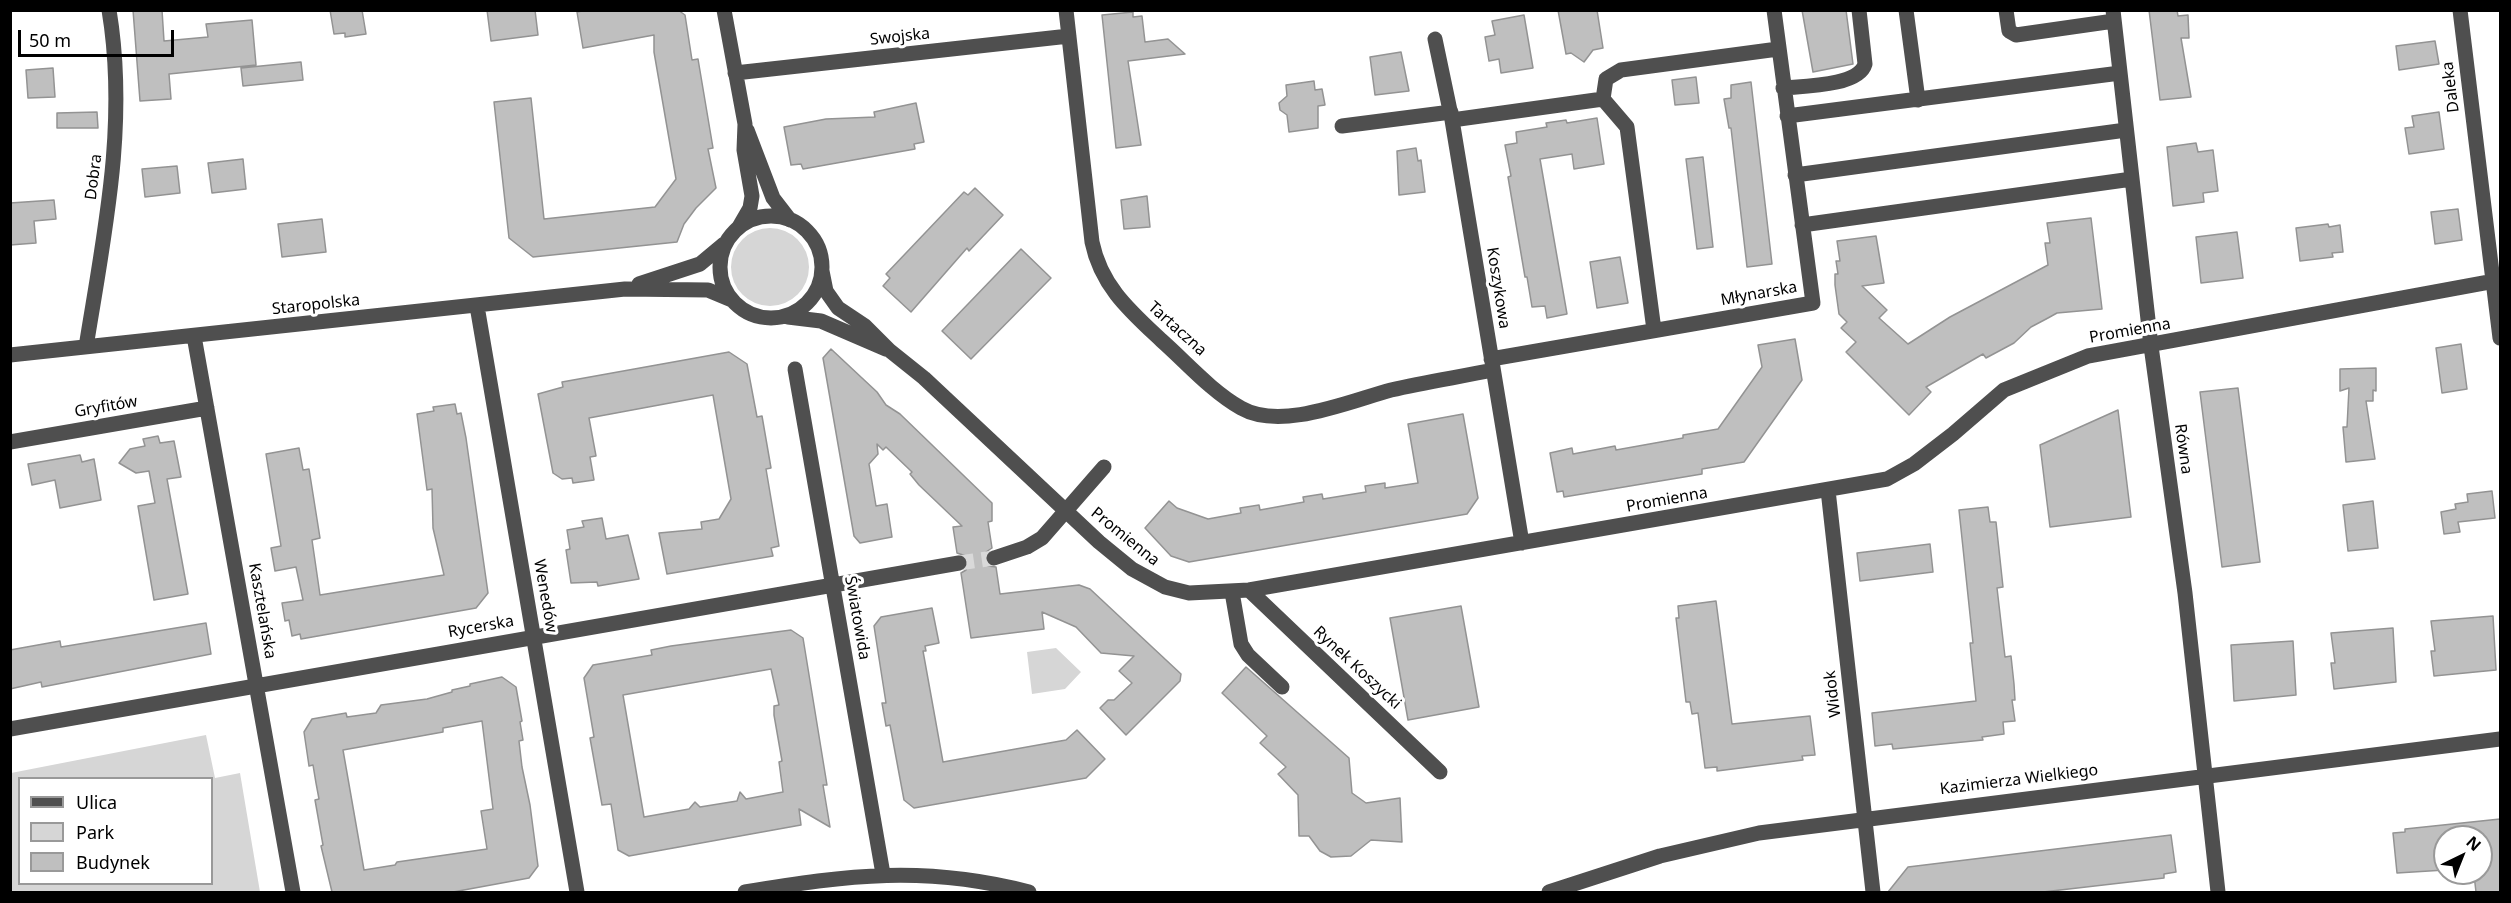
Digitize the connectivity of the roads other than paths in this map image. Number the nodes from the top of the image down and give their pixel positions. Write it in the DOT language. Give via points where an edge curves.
graph roads {
  1 [pos="109,10"];
  2 [pos="724,10"];
  3 [pos="1066,10"];
  4 [pos="1774,10"];
  5 [pos="1859,10"];
  6 [pos="1906,10"];
  7 [pos="2006,10"];
  8 [pos="2460,10"];
  9 [pos="2113,16"];
  10 [pos="1069,36"];
  11 [pos="1435,39"];
  12 [pos="1778,49"];
  13 [pos="735,73"];
  14 [pos="2120,74"];
  15 [pos="1783,88"];
  16 [pos="1603,99"];
  17 [pos="1918,100"];
  18 [pos="1452,116"];
  19 [pos="1787,116"];
  20 [pos="745,124"];
  21 [pos="1342,126"];
  22 [pos="2126,130"];
  23 [pos="1795,175"];
  24 [pos="2132,179"];
  25 [pos="790,220"];
  26 [pos="1802,225"];
  27 [pos="738,228"];
  28 [pos="726,242"];
  29 [pos="822,271"];
  30 [pos="2497,281"];
  31 [pos="625,289"];
  32 [pos="732,300"];
  33 [pos="477,306"];
  34 [pos="781,317"];
  35 [pos="1654,330"];
  36 [pos="194,336"];
  37 [pos="2500,338"];
  38 [pos="2151,346"];
  39 [pos="86,347"];
  40 [pos="889,350"];
  41 [pos="10,355"];
  42 [pos="1492,365"];
  43 [pos="795,369"];
  44 [pos="207,408"];
  45 [pos="10,442"];
  46 [pos="1104,467"];
  47 [pos="1828,490"];
  48 [pos="1067,511"];
  49 [pos="1522,543"];
  50 [pos="994,558"];
  51 [pos="959,563"];
  52 [pos="832,583"];
  53 [pos="1249,590"];
  54 [pos="1232,592"];
  55 [pos="533,636"];
  56 [pos="257,685"];
  57 [pos="1282,687"];
  58 [pos="10,729"];
  59 [pos="2500,739"];
  60 [pos="1440,772"];
  61 [pos="2206,776"];
  62 [pos="1865,818"];
  63 [pos="883,874"];
  64 [pos="292,892"];
  65 [pos="577,892"];
  66 [pos="745,892"];
  67 [pos="1029,892"];
  68 [pos="1550,892"];
  69 [pos="1873,892"];
  70 [pos="2218,892"];
  1 -- 39 [label="street, Dobra" via="114,42 116,144"];
  2 -- 13 [label="street"];
  3 -- 10 [label="street, Tartaczna"];
  4 -- 12 [label="street, Młynarska"];
  5 -- 15 [label="street" via="1863,71 1852,80"];
  6 -- 17 [label="street"];
  7 -- 9 [label="street" via="2009,31 2016,36"];
  8 -- 30 [label="street, Daleka"];
  9 -- 14 [label="street, Równa"];
  10 -- 13 [label="street, Swojska"];
  10 -- 42 [label="street, Tartaczna" via="1092,242 1100,268 1122,303 1233,402 1242,409 1262,414 1298,414"];
  11 -- 18 [label="street, Koszykowa"];
  12 -- 15 [label="street, Młynarska"];
  12 -- 16 [label="street" via="1621,70 1606,79"];
  13 -- 20 [label="street"];
  14 -- 17 [label="street"];
  14 -- 22 [label="street, Równa"];
  15 -- 19 [label="street, Młynarska"];
  16 -- 18 [label="street"];
  16 -- 35 [label="street" via="1627,127"];
  17 -- 19 [label="street"];
  18 -- 21 [label="street"];
  18 -- 42 [label="street, Koszykowa"];
  19 -- 23 [label="street, Młynarska"];
  20 -- 25 [label="street" via="773,198"];
  20 -- 27 [label="street" via="744,150 752,196"];
  22 -- 23 [label="street"];
  22 -- 24 [label="street, Równa"];
  23 -- 26 [label="street, Młynarska"];
  24 -- 26 [label="street"];
  24 -- 38 [label="street, Równa"];
  25 -- 27 [label="street" via="763,217"];
  25 -- 29 [label="street" via="814,241"];
  26 -- 35 [label="street, Młynarska" via="1812,303"];
  27 -- 28 [label="street"];
  28 -- 31 [label="street, Staropolska" via="700,264"];
  28 -- 32 [label="street" via="720,272"];
  29 -- 34 [label="street" via="809,301"];
  29 -- 40 [label="street, Promienna" via="830,299"];
  30 -- 37 [label="street, Daleka"];
  30 -- 38 [label="street, Promienna"];
  31 -- 32 [label="street, Staropolska" via="708,290"];
  31 -- 33 [label="street, Staropolska"];
  32 -- 34 [label="street" via="754,316"];
  33 -- 36 [label="street, Staropolska"];
  33 -- 55 [label="street, Wenedów"];
  34 -- 40 [label="street, Promienna" via="821,321"];
  35 -- 42 [label="street, Młynarska"];
  36 -- 39 [label="street, Staropolska"];
  36 -- 44 [label="street, Kasztelańska"];
  38 -- 47 [label="street, Promienna" via="2088,356 2028,378 2004,390 1953,434 1896,474"];
  38 -- 61 [label="street, Równa" via="2186,593"];
  39 -- 41 [label="street, Staropolska"];
  40 -- 48 [label="street, Promienna"];
  42 -- 49 [label="street, Koszykowa"];
  43 -- 52 [label="street, Światowida"];
  44 -- 45 [label="street, Gryfitów"];
  44 -- 56 [label="street, Kasztelańska"];
  46 -- 48 [label="street"];
  47 -- 49 [label="street, Promienna"];
  47 -- 62 [label="street, Widok"];
  48 -- 50 [label="street" via="1042,538"];
  48 -- 54 [label="street, Promienna" via="1099,542 1153,582 1189,593"];
  49 -- 53 [label="street, Promienna"];
  51 -- 52 [label="street, Rycerska"];
  52 -- 55 [label="street, Rycerska"];
  52 -- 63 [label="street, Światowida"];
  53 -- 54 [label="street, Promienna"];
  53 -- 60 [label="street, Rynek Koszycki"];
  54 -- 57 [label="street" via="1241,644"];
  55 -- 56 [label="street, Rycerska"];
  55 -- 65 [label="street, Wenedów"];
  56 -- 58 [label="street, Rycerska"];
  56 -- 64 [label="street, Kasztelańska"];
  59 -- 61 [label="street, Kazimierza Wielkiego"];
  61 -- 62 [label="street, Kazimierza Wielkiego"];
  61 -- 70 [label="street, Równa"];
  62 -- 68 [label="street, Kazimierza Wielkiego" via="1715,842 1622,867"];
  62 -- 69 [label="street, Widok"];
  63 -- 66 [label="street"];
  63 -- 67 [label="street" via="961,878"];
}
